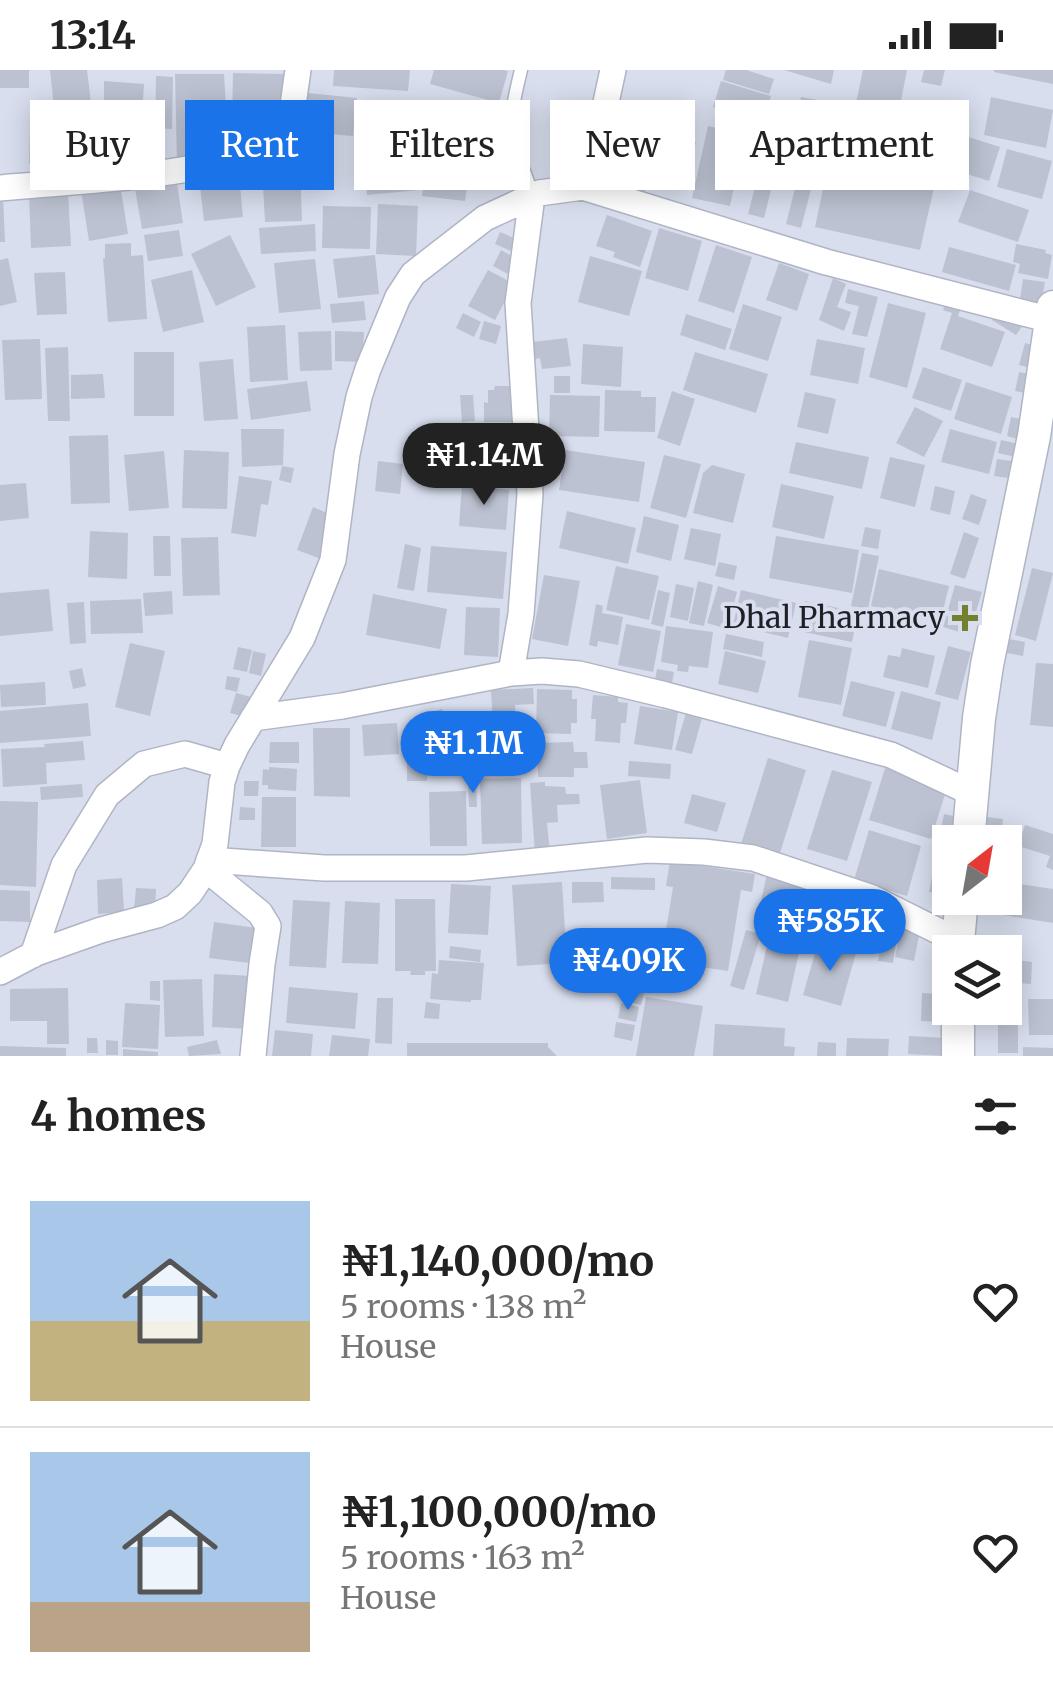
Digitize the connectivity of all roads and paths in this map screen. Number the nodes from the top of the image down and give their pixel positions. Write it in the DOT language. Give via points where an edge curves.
graph roads {
  1 [pos="298,70"];
  2 [pos="521,70"];
  3 [pos="612,70"];
  4 [pos="606,100"];
  5 [pos="0,188"];
  6 [pos="561,190"];
  7 [pos="593,190"];
  8 [pos="532,196"];
  9 [pos="1052,313"];
  10 [pos="1046,402"];
  11 [pos="511,673"];
  12 [pos="278,676"];
  13 [pos="310,711"];
  14 [pos="254,718"];
  15 [pos="227,766"];
  16 [pos="972,793"];
  17 [pos="969,825"];
  18 [pos="207,865"];
  19 [pos="937,935"];
  20 [pos="33,955"];
  21 [pos="0,972"];
  22 [pos="958,1025"];
  23 [pos="253,1056"];
  24 [pos="958,1056"];
  1 -- 5 [label="street" via="288,140 241,159"];
  2 -- 8 [label="lane" via="512,133"];
  3 -- 4 [label="street"];
  6 -- 8 [label="street"];
  7 -- 9 [label="street" via="826,262"];
  8 -- 11 [label="street" via="518,304 528,549"];
  8 -- 12 [label="street" via="485,218 413,274 398,297 359,397 333,560 302,638"];
  9 -- 10 [label="street"];
  10 -- 16 [label="street" via="987,665"];
  11 -- 13 [label="street"];
  11 -- 16 [label="street" via="579,674 744,715 891,755"];
  12 -- 13 [label="street"];
  12 -- 14 [label="street"];
  13 -- 14 [label="street"];
  14 -- 15 [label="street"];
  15 -- 18 [label="street"];
  15 -- 20 [label="street" via="185,754 144,764 107,795 64,865"];
  16 -- 17 [label="street"];
  18 -- 19 [label="street" via="466,868 647,850 704,852 753,858 870,896"];
  18 -- 20 [label="street" via="175,907"];
  18 -- 23 [label="street" via="268,926"];
  20 -- 21 [label="street"];
  22 -- 24 [label="street"];
}
